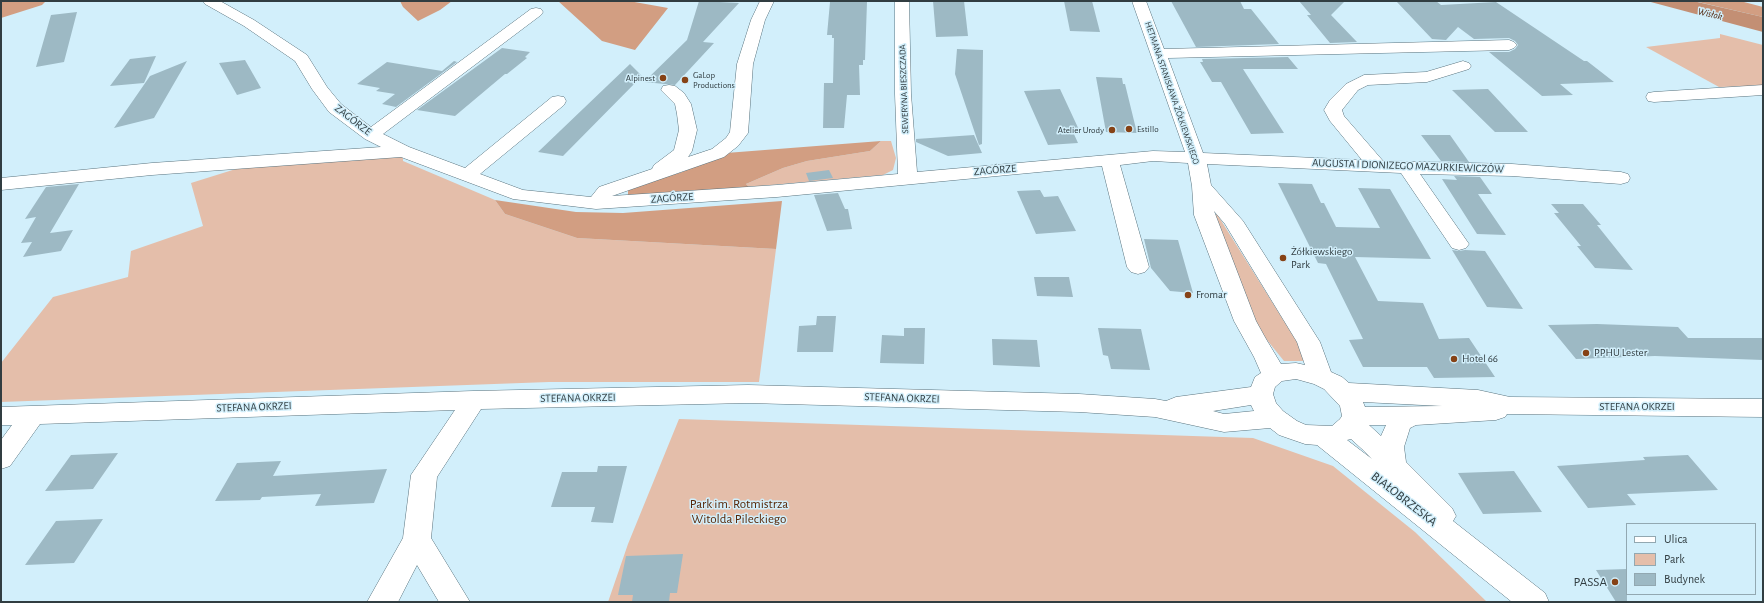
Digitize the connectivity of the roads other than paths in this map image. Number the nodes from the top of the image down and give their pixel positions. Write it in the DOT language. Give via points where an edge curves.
graph roads {
  1 [pos="210,1"];
  2 [pos="767,1"];
  3 [pos="902,1"];
  4 [pos="1140,1"];
  5 [pos="536,12"];
  6 [pos="1509,45"];
  7 [pos="1157,54"];
  8 [pos="1462,66"];
  9 [pos="669,90"];
  10 [pos="1763,90"];
  11 [pos="1654,97"];
  12 [pos="558,101"];
  13 [pos="371,135"];
  14 [pos="403,151"];
  15 [pos="1196,158"];
  16 [pos="1107,160"];
  17 [pos="1376,165"];
  18 [pos="1407,168"];
  19 [pos="467,175"];
  20 [pos="652,175"];
  21 [pos="908,178"];
  22 [pos="1621,178"];
  23 [pos="1,184"];
  24 [pos="1202,186"];
  25 [pos="596,203"];
  26 [pos="1459,244"];
  27 [pos="1138,267"];
  28 [pos="1321,377"];
  29 [pos="1267,385"];
  30 [pos="1343,392"];
  31 [pos="473,400"];
  32 [pos="1510,406"];
  33 [pos="1155,408"];
  34 [pos="1763,408"];
  35 [pos="34,414"];
  36 [pos="1,416"];
  37 [pos="1411,417"];
  38 [pos="1274,418"];
  39 [pos="1352,420"];
  40 [pos="1323,436"];
  41 [pos="1,459"];
  42 [pos="1394,466"];
  43 [pos="417,539"];
  44 [pos="1484,561"];
  45 [pos="382,602"];
  46 [pos="455,602"];
  47 [pos="1534,602"];
  1 -- 13 [label="street, ZAGÓRZE" via="249,23 301,58 335,108"];
  2 -- 20 [label="street" via="758,20 745,64 739,132 732,142 718,153"];
  3 -- 21 [label="street, SEWERYNA BIESZCZADA" via="903,94"];
  4 -- 7 [label="street, HETMANA STANISŁAWA ŻÓŁKIEWSKIEGO"];
  5 -- 13 [label="street"];
  6 -- 7 [label="street"];
  7 -- 15 [label="street, HETMANA STANISŁAWA ŻÓŁKIEWSKIEGO"];
  8 -- 17 [label="street" via="1427,77 1364,80 1352,87 1336,104 1333,110 1336,117"];
  9 -- 20 [label="street" via="681,101 685,109 687,139 679,156"];
  10 -- 11 [label="street"];
  12 -- 19 [label="street"];
  13 -- 14 [label="street, ZAGÓRZE"];
  14 -- 19 [label="street, ZAGÓRZE"];
  14 -- 23 [label="street" via="152,169"];
  15 -- 16 [label="street, ZAGÓRZE" via="1153,156"];
  15 -- 17 [label="street, AUGUSTA I DIONIZEGO MAZURKIEWICZÓW"];
  15 -- 24 [label="street, HETMANA STANISŁAWA ŻÓŁKIEWSKIEGO"];
  16 -- 21 [label="street, ZAGÓRZE"];
  16 -- 27 [label="street" via="1112,166"];
  17 -- 18 [label="street, AUGUSTA I DIONIZEGO MAZURKIEWICZÓW"];
  18 -- 22 [label="street, AUGUSTA I DIONIZEGO MAZURKIEWICZÓW" via="1512,170"];
  18 -- 26 [label="street"];
  19 -- 25 [label="street, ZAGÓRZE" via="520,194"];
  20 -- 25 [label="street" via="606,191"];
  21 -- 25 [label="street, ZAGÓRZE" via="776,191"];
  24 -- 28 [label="street, HETMANA STANISŁAWA ŻÓŁKIEWSKIEGO" via="1233,221 1308,342"];
  24 -- 29 [label="street, HETMANA STANISŁAWA ŻÓŁKIEWSKIEGO" via="1204,215 1219,257 1245,321 1265,355"];
  28 -- 29 [label="street" via="1296,371 1284,372"];
  28 -- 30 [label="street"];
  29 -- 33 [label="street, STEFANA OKRZEI" via="1214,402"];
  29 -- 38 [label="street" via="1264,406"];
  30 -- 32 [label="street, STEFANA OKRZEI" via="1478,399"];
  30 -- 39 [label="street" via="1352,404"];
  31 -- 33 [label="street, STEFANA OKRZEI" via="748,394 1072,402"];
  31 -- 35 [label="street, STEFANA OKRZEI"];
  31 -- 43 [label="street" via="424,475"];
  32 -- 34 [label="street, STEFANA OKRZEI"];
  32 -- 37 [label="street, STEFANA OKRZEI" via="1491,412"];
  33 -- 38 [label="street, STEFANA OKRZEI" via="1224,423"];
  35 -- 36 [label="street, STEFANA OKRZEI"];
  35 -- 41 [label="street"];
  37 -- 39 [label="street, STEFANA OKRZEI"];
  37 -- 42 [label="street" via="1400,422 1395,433 1391,446"];
  38 -- 40 [label="street" via="1288,428"];
  39 -- 40 [label="street" via="1344,431"];
  39 -- 42 [label="street, BIAŁOBRZESKA"];
  40 -- 44 [label="street, BIAŁOBRZESKA"];
  42 -- 44 [label="street, BIAŁOBRZESKA"];
  43 -- 45 [label="street"];
  43 -- 46 [label="street"];
  44 -- 47 [label="street, BIAŁOBRZESKA"];
}
